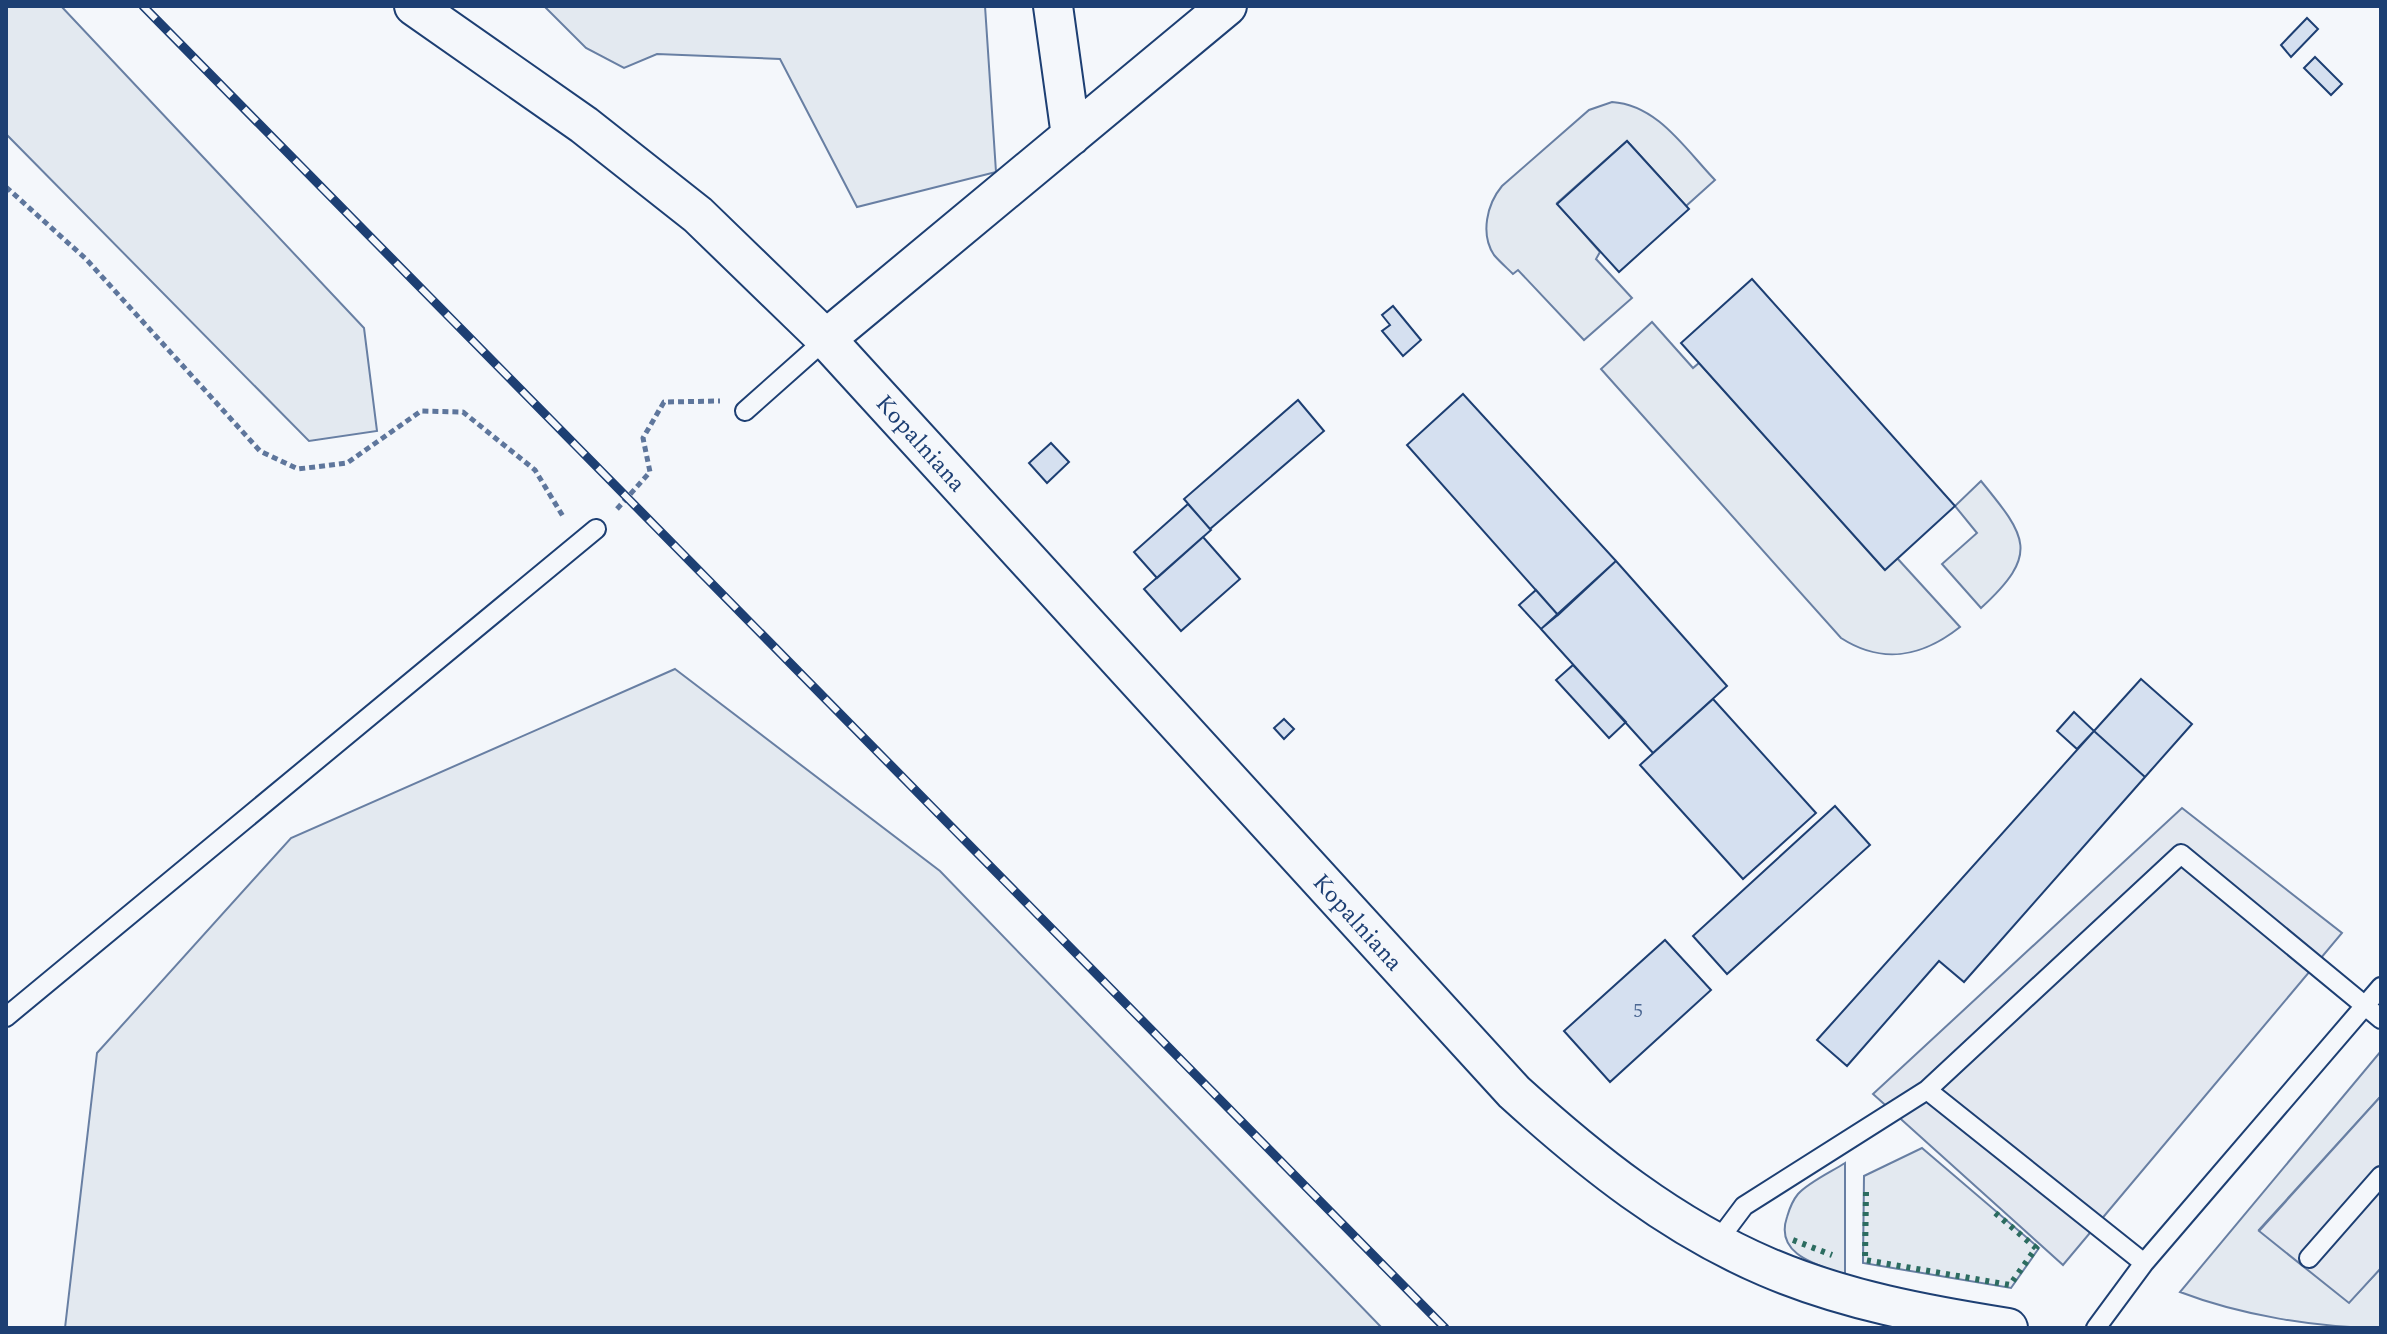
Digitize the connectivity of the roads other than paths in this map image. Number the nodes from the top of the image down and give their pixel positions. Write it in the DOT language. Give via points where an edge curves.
graph roads {
  1 [pos="414,6"];
  2 [pos="1053,6"];
  3 [pos="1227,6"];
  4 [pos="1071,136"];
  5 [pos="826,339"];
  6 [pos="750,406"];
  7 [pos="596,529"];
  8 [pos="2381,987"];
  9 [pos="2365,1006"];
  10 [pos="6,1017"];
  11 [pos="2381,1019"];
  12 [pos="1927,1090"];
  13 [pos="2381,1176"];
  14 [pos="1717,1242"];
  15 [pos="2309,1258"];
  16 [pos="2144,1263"];
  17 [pos="2008,1328"];
  18 [pos="2096,1328"];
  1 -- 5 [label="street, Kopalniana" via="584,125 698,215"];
  2 -- 4 [label="street"];
  3 -- 4 [label="street"];
  4 -- 5 [label="street"];
  5 -- 6 [label="lane"];
  5 -- 14 [label="street, Kopalniana" via="1514,1092 1612,1177"];
  7 -- 10 [label="lane"];
  8 -- 9 [label="lane"];
  9 -- 11 [label="lane"];
  9 -- 12 [label="lane" via="2181,854"];
  9 -- 16 [label="lane"];
  12 -- 14 [label="lane" via="1744,1206"];
  12 -- 16 [label="lane"];
  13 -- 15 [label="lane"];
  14 -- 17 [label="street, Kopalniana" via="1835,1292"];
  16 -- 18 [label="lane"];
}
